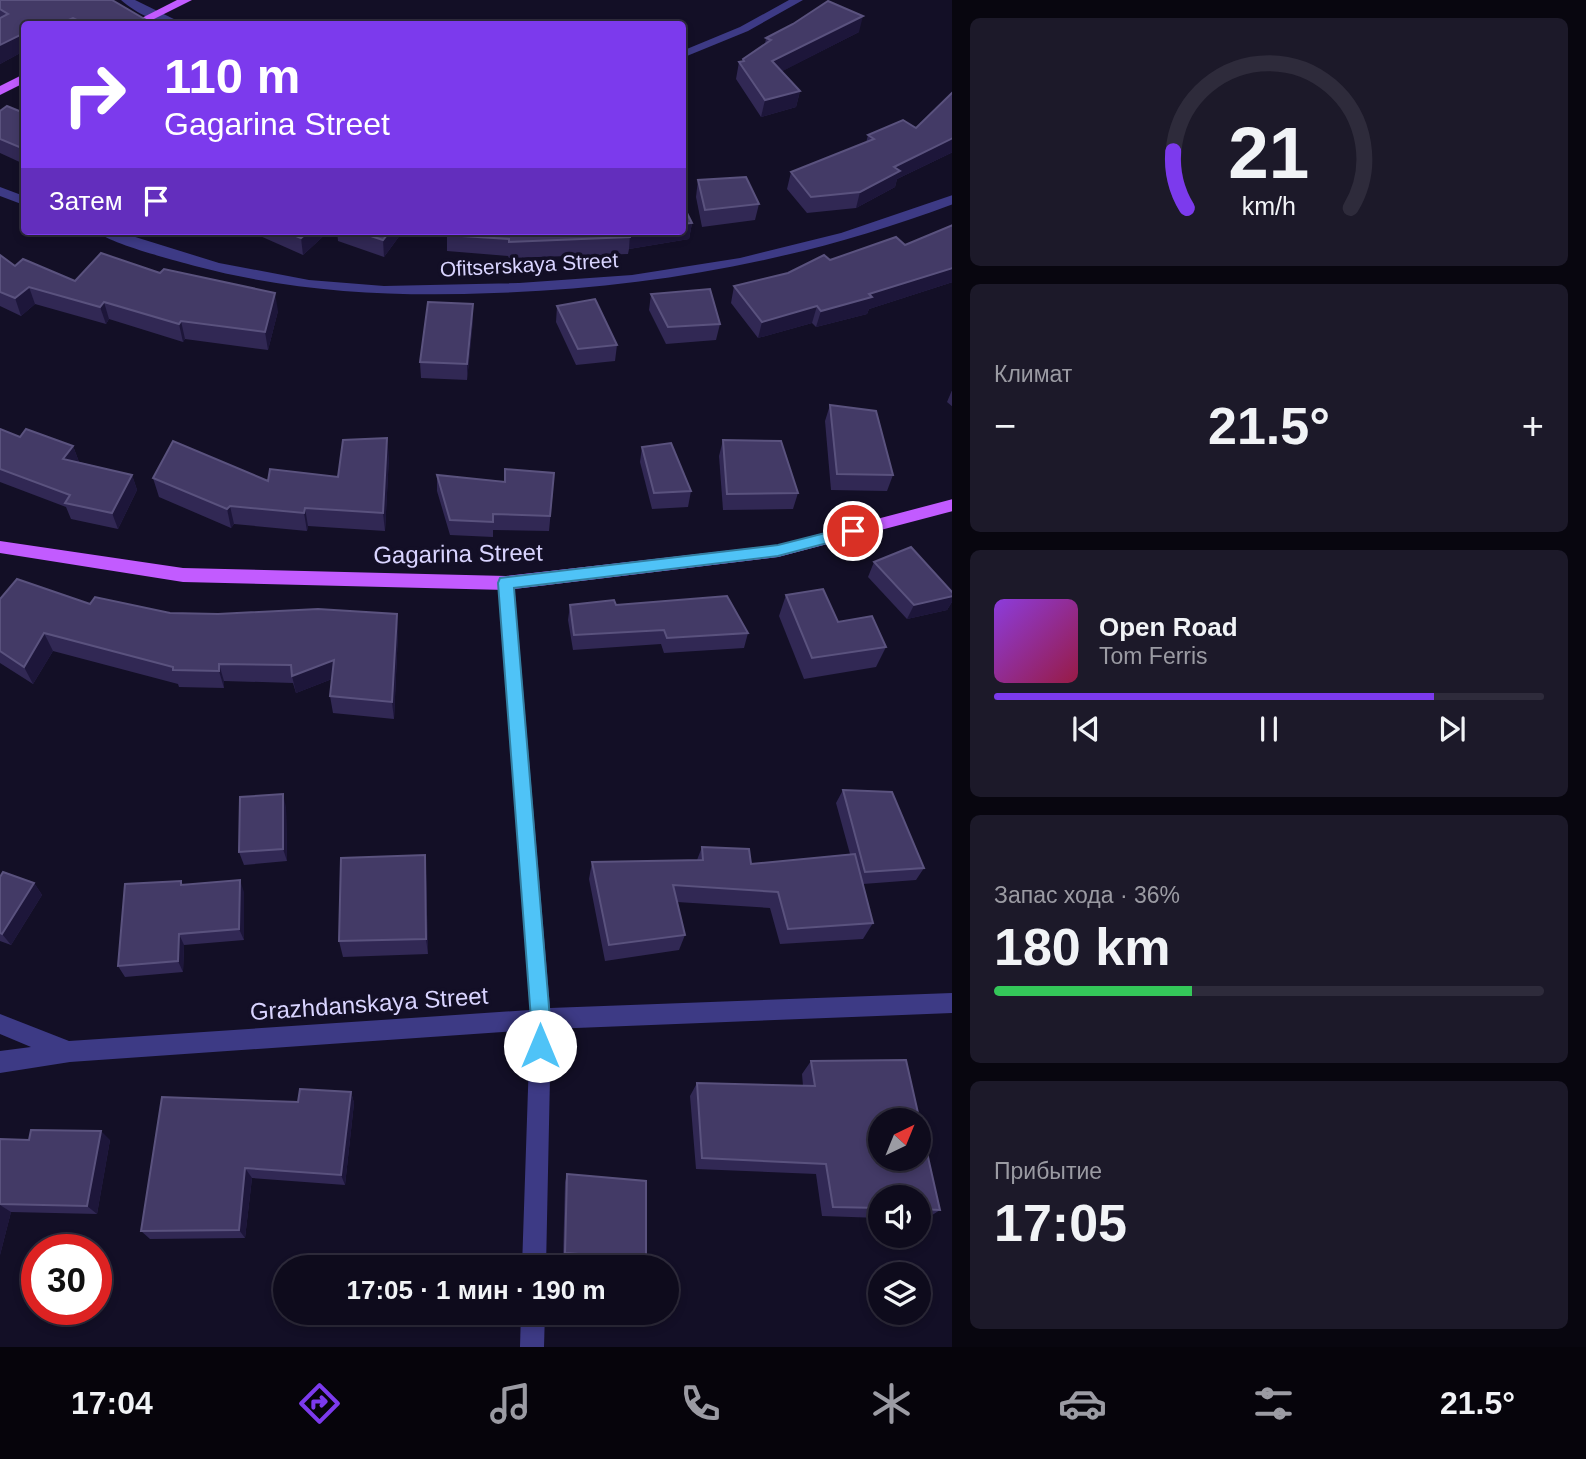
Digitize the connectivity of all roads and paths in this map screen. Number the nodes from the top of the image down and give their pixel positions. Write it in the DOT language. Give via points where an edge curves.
graph roads {
  1 [pos="127,0"];
  2 [pos="186,0"];
  3 [pos="797,0"];
  4 [pos="154,16"];
  5 [pos="143,21"];
  6 [pos="169,21"];
  7 [pos="686,52"];
  8 [pos="21,80"];
  9 [pos="0,91"];
  10 [pos="0,191"];
  11 [pos="952,199"];
  12 [pos="21,200"];
  13 [pos="113,235"];
  14 [pos="952,505"];
  15 [pos="0,547"];
  16 [pos="506,583"];
  17 [pos="952,1003"];
  18 [pos="541,1019"];
  19 [pos="0,1024"];
  20 [pos="70,1051"];
  21 [pos="0,1062"];
  22 [pos="534,1255"];
  23 [pos="533,1325"];
  24 [pos="532,1347"];
  1 -- 4 [label="street"];
  2 -- 4 [label="main road"];
  3 -- 7 [label="street" via="744,29"];
  4 -- 5 [label="main road"];
  4 -- 6 [label="street"];
  8 -- 9 [label="main road"];
  10 -- 12 [label="street"];
  11 -- 13 [label="street, Ofitserskaya Street" via="807,248 702,271 622,282 434,292 338,288 238,271 149,249"];
  14 -- 16 [label="main road, Gagarina Street" via="778,551"];
  15 -- 16 [label="main road, Gagarina Street" via="183,575"];
  16 -- 18 [label="street"];
  17 -- 18 [label="street, Grazhdanskaya Street"];
  18 -- 20 [label="street, Grazhdanskaya Street"];
  18 -- 22 [label="street"];
  19 -- 20 [label="street"];
  20 -- 21 [label="street, Grazhdanskaya Street"];
  23 -- 24 [label="street"];
}
